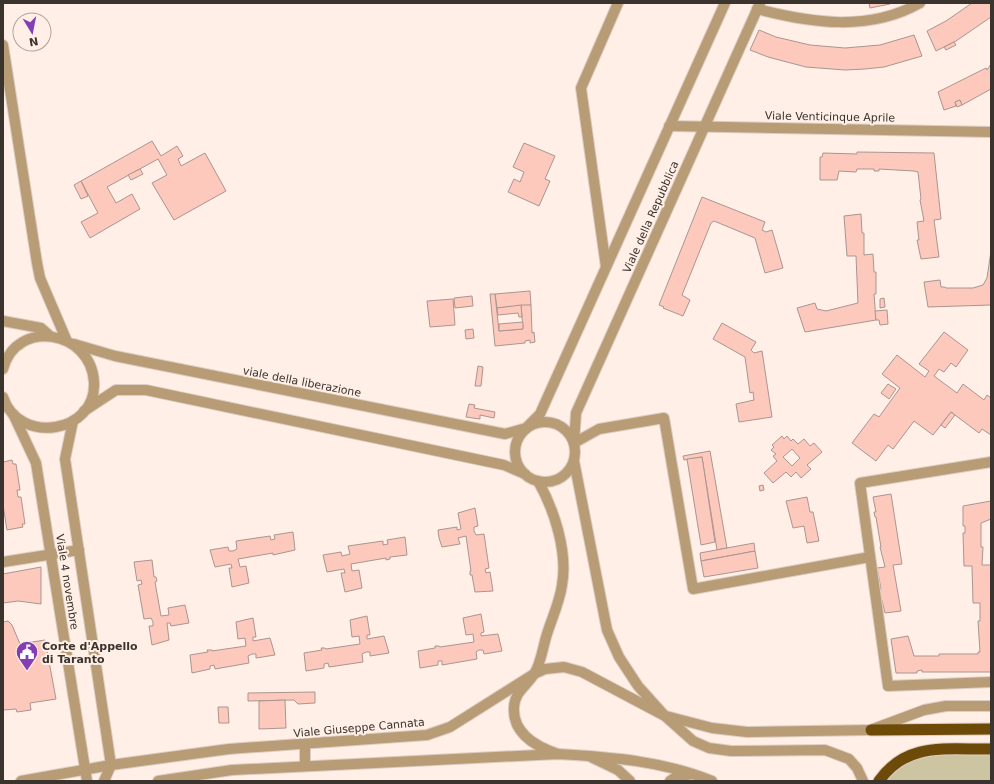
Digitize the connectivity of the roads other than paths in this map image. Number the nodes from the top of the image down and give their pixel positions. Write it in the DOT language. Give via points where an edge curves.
graph roads {
  1 [pos="618,3"];
  2 [pos="724,3"];
  3 [pos="920,3"];
  4 [pos="759,6"];
  5 [pos="3,45"];
  6 [pos="6,89"];
  7 [pos="669,126"];
  8 [pos="704,127"];
  9 [pos="991,132"];
  10 [pos="606,267"];
  11 [pos="3,321"];
  12 [pos="50,336"];
  13 [pos="70,342"];
  14 [pos="3,368"];
  15 [pos="4,400"];
  16 [pos="84,411"];
  17 [pos="13,414"];
  18 [pos="73,421"];
  19 [pos="526,428"];
  20 [pos="574,443"];
  21 [pos="574,460"];
  22 [pos="991,462"];
  23 [pos="525,474"];
  24 [pos="538,481"];
  25 [pos="78,550"];
  26 [pos="51,554"];
  27 [pos="870,556"];
  28 [pos="3,562"];
  29 [pos="534,674"];
  30 [pos="991,682"];
  31 [pos="991,706"];
  32 [pos="665,716"];
  33 [pos="991,728"];
  34 [pos="871,730"];
  35 [pos="305,744"];
  36 [pos="991,749"];
  37 [pos="558,754"];
  38 [pos="588,755"];
  39 [pos="111,764"];
  40 [pos="305,766"];
  41 [pos="85,770"];
  42 [pos="692,774"];
  43 [pos="21,781"];
  44 [pos="87,781"];
  45 [pos="104,781"];
  46 [pos="158,781"];
  47 [pos="630,781"];
  48 [pos="670,781"];
  49 [pos="712,781"];
  50 [pos="863,781"];
  51 [pos="879,781"];
  1 -- 10 [label="street" via="581,88"];
  2 -- 7 [label="street, Viale della Repubblica"];
  3 -- 4 [label="street" via="897,12 848,23 795,19"];
  4 -- 8 [label="street, Viale della Repubblica"];
  5 -- 6 [label="street"];
  6 -- 13 [label="street" via="36,264"];
  7 -- 8 [label="street, Viale Venticinque Aprile"];
  7 -- 10 [label="street, Viale della Repubblica"];
  8 -- 9 [label="street, Viale Venticinque Aprile"];
  8 -- 20 [label="street, Viale della Repubblica" via="576,414"];
  10 -- 19 [label="street, Viale della Repubblica" via="540,414"];
  11 -- 12 [label="street" via="41,328"];
  12 -- 13 [label="street, viale della liberazione"];
  12 -- 14 [label="street" via="36,337 23,342 12,352"];
  13 -- 16 [label="street" via="85,355 92,368 94,383 91,398"];
  13 -- 19 [label="street, viale della liberazione" via="115,356 505,434"];
  15 -- 17 [label="street"];
  16 -- 18 [label="street"];
  16 -- 23 [label="street" via="116,390 146,390 504,465"];
  17 -- 18 [label="street" via="26,424 42,428 58,428"];
  17 -- 26 [label="street, Viale 4 novembre" via="36,463"];
  18 -- 25 [label="street, Viale 4 novembre" via="65,459"];
  19 -- 20 [label="street" via="544,422 554,423 570,434"];
  19 -- 23 [label="street" via="519,436 515,456 518,466"];
  20 -- 21 [label="street"];
  20 -- 27 [label="street" via="599,429 664,418 693,589"];
  21 -- 24 [label="street" via="567,472 556,480"];
  21 -- 32 [label="street" via="607,630 619,657 638,686"];
  22 -- 27 [label="street" via="860,483"];
  23 -- 24 [label="street"];
  24 -- 29 [label="street" via="551,506 563,560 563,574 562,586"];
  25 -- 26 [label="street"];
  25 -- 39 [label="street, Viale 4 novembre"];
  26 -- 28 [label="street"];
  26 -- 41 [label="street, Viale 4 novembre"];
  27 -- 30 [label="street" via="888,686"];
  29 -- 32 [label="street, Viale Giuseppe Cannata" via="556,667 572,668"];
  29 -- 35 [label="street, Viale Giuseppe Cannata" via="463,720 440,731 412,737"];
  29 -- 37 [label="street" via="515,698 515,718 524,735 533,743"];
  31 -- 34 [label="street" via="946,706 924,710"];
  32 -- 34 [label="street" via="712,728 747,732"];
  32 -- 50 [label="street, Viale Giuseppe Cannata" via="693,741 709,748 731,751 825,750 836,753 849,759"];
  33 -- 34 [label="highway"];
  35 -- 39 [label="street, Viale Giuseppe Cannata" via="229,749"];
  35 -- 40 [label="street"];
  36 -- 51 [label="highway" via="929,750 910,754 887,769"];
  37 -- 38 [label="street"];
  37 -- 40 [label="street"];
  38 -- 42 [label="street" via="656,763"];
  38 -- 47 [label="street" via="618,770"];
  39 -- 41 [label="street, Viale Giuseppe Cannata"];
  39 -- 45 [label="street"];
  40 -- 46 [label="street" via="232,770"];
  41 -- 43 [label="street, Viale Giuseppe Cannata"];
  41 -- 44 [label="street, Viale 4 novembre"];
  42 -- 48 [label="street"];
  42 -- 49 [label="street"];
}
